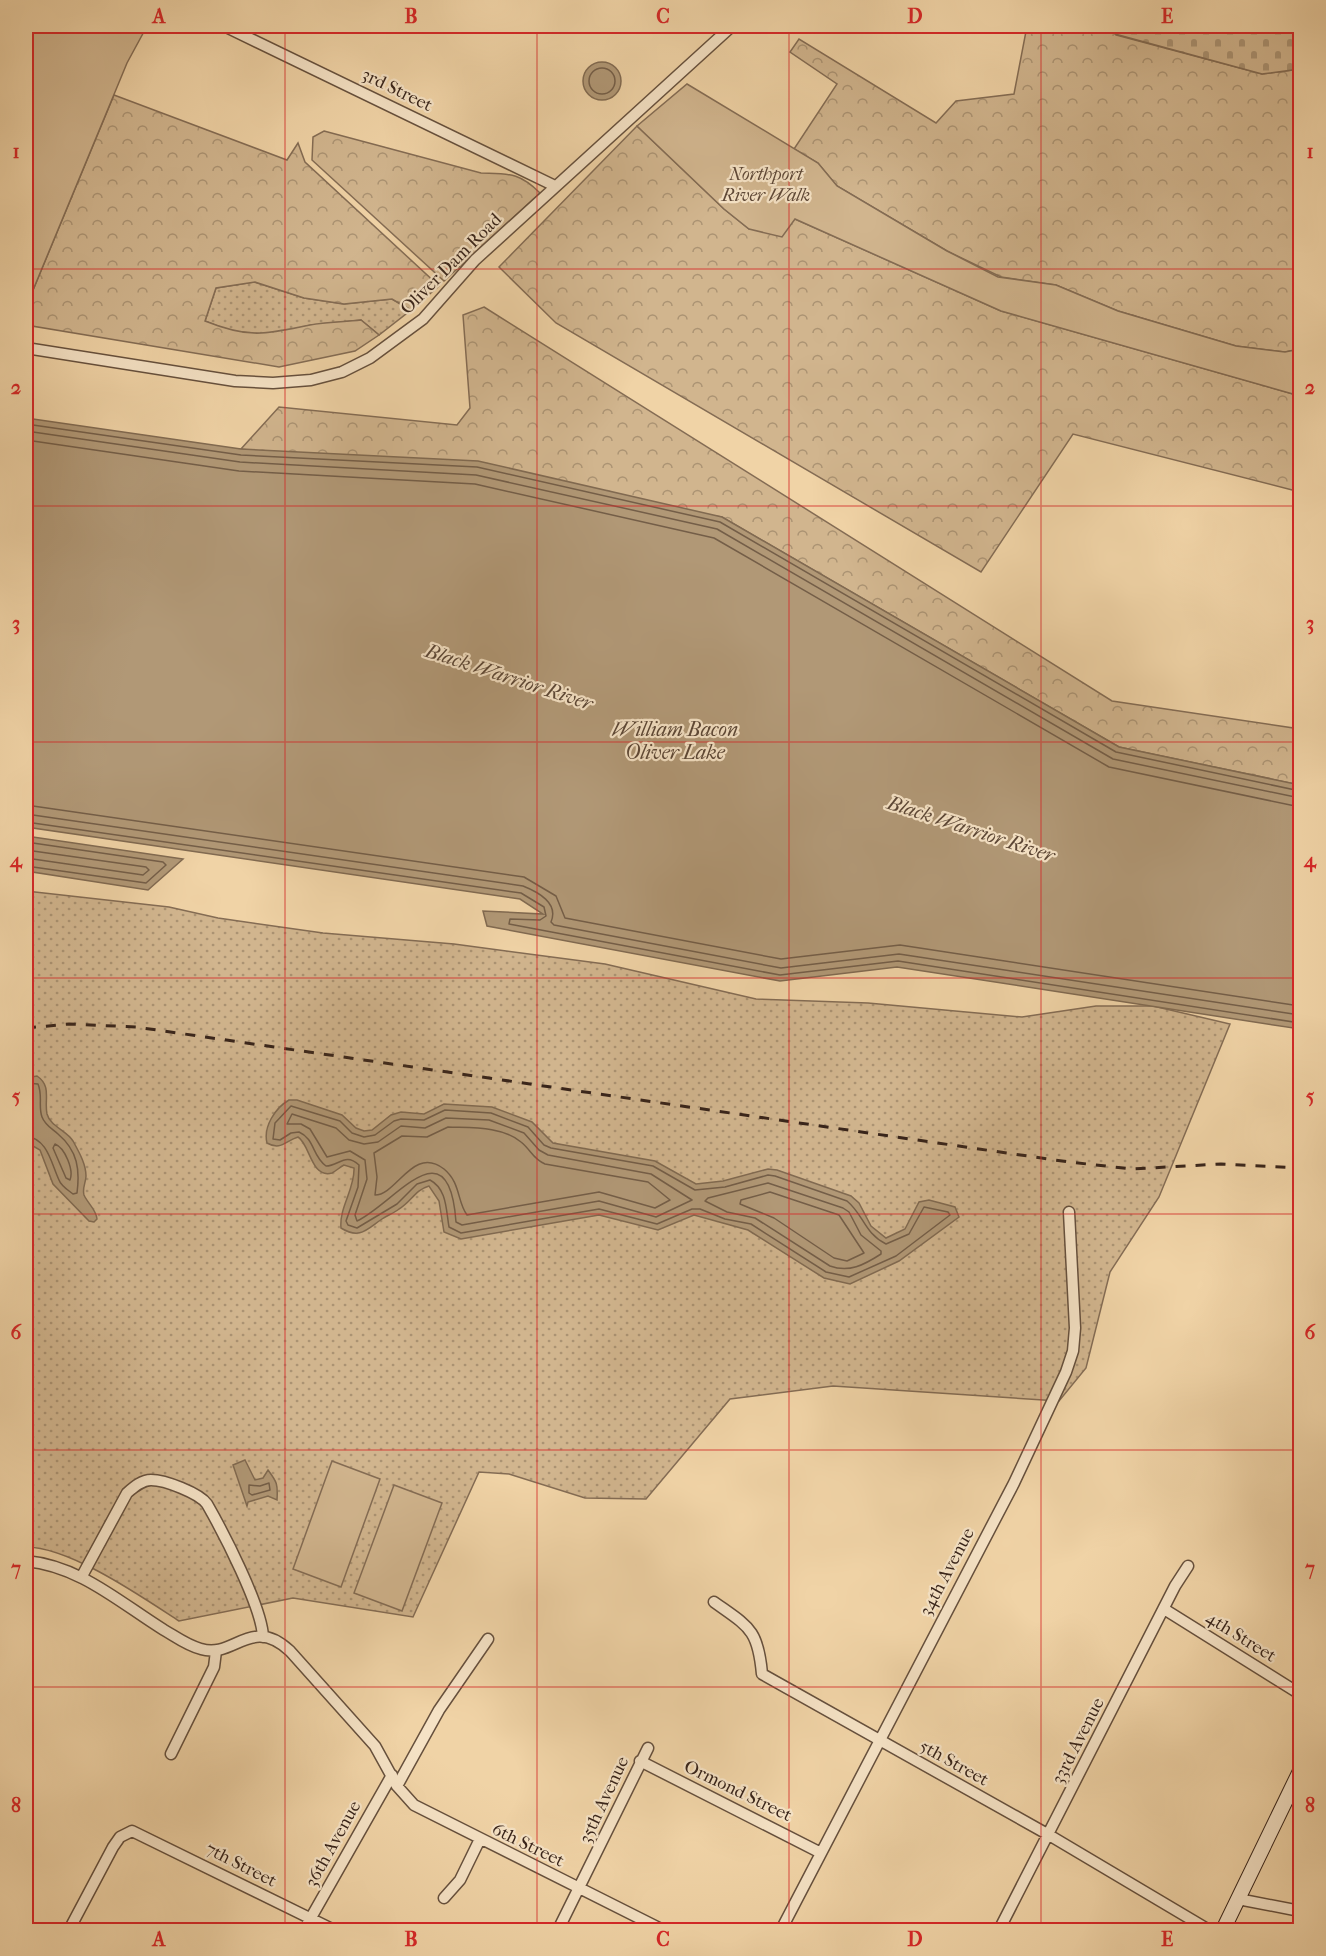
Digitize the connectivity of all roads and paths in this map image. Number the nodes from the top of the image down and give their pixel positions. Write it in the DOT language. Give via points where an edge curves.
graph roads {
  1 [pos="224,26"];
  2 [pos="732,26"];
  3 [pos="555,186"];
  4 [pos="26,348"];
  5 [pos="1069,1212"];
  6 [pos="26,1561"];
  7 [pos="1188,1566"];
  8 [pos="82,1576"];
  9 [pos="714,1602"];
  10 [pos="1164,1609"];
  11 [pos="263,1637"];
  12 [pos="488,1639"];
  13 [pos="216,1651"];
  14 [pos="1300,1694"];
  15 [pos="879,1739"];
  16 [pos="648,1748"];
  17 [pos="171,1754"];
  18 [pos="640,1761"];
  19 [pos="1300,1771"];
  20 [pos="392,1775"];
  21 [pos="397,1786"];
  22 [pos="1048,1835"];
  23 [pos="480,1839"];
  24 [pos="821,1853"];
  25 [pos="580,1888"];
  26 [pos="444,1898"];
  27 [pos="1238,1899"];
  28 [pos="1300,1911"];
  29 [pos="310,1919"];
  30 [pos="26,1928"];
  31 [pos="31,1930"];
  32 [pos="69,1930"];
  33 [pos="304,1930"];
  34 [pos="334,1930"];
  35 [pos="558,1930"];
  36 [pos="663,1930"];
  37 [pos="781,1930"];
  38 [pos="999,1930"];
  39 [pos="1209,1930"];
  40 [pos="1223,1930"];
  1 -- 3 [label="street, 3rd Street"];
  2 -- 3 [label="street, Oliver Dam Road"];
  3 -- 4 [label="street, Oliver Dam Road" via="476,260 423,319 370,358 342,372 311,380 235,381"];
  5 -- 15 [label="street, 34th Avenue" via="1075,1328 1066,1372 1014,1483"];
  6 -- 8 [label="street"];
  7 -- 10 [label="street, 33rd Avenue"];
  8 -- 11 [label="street" via="127,1493 149,1480 159,1481 197,1494 207,1504 245,1582"];
  8 -- 13 [label="street" via="180,1640 204,1651"];
  9 -- 15 [label="street, 5th Street" via="756,1636 762,1674"];
  10 -- 14 [label="street, 4th Street"];
  10 -- 22 [label="street, 33rd Avenue"];
  11 -- 13 [label="street" via="243,1639"];
  11 -- 20 [label="street, 6th Street" via="290,1652 375,1746"];
  12 -- 21 [label="street" via="439,1710"];
  13 -- 17 [label="street" via="214,1667"];
  15 -- 22 [label="street, 5th Street"];
  15 -- 24 [label="street, 34th Avenue"];
  16 -- 18 [label="street, 35th Avenue"];
  18 -- 24 [label="street, Ormond Street"];
  18 -- 25 [label="street, 35th Avenue"];
  19 -- 27 [label="main road"];
  20 -- 21 [label="street, 6th Street"];
  20 -- 29 [label="street, 36th Avenue"];
  21 -- 23 [label="street, 6th Street" via="414,1805"];
  22 -- 38 [label="street, 33rd Avenue"];
  22 -- 39 [label="street, 5th Street"];
  23 -- 25 [label="street, 6th Street"];
  23 -- 26 [label="street" via="460,1880"];
  24 -- 37 [label="street, 34th Avenue"];
  25 -- 35 [label="street, 35th Avenue"];
  25 -- 36 [label="street, 6th Street"];
  27 -- 28 [label="street"];
  27 -- 40 [label="main road"];
  29 -- 32 [label="street, 7th Street" via="132,1831 120,1837 113,1847"];
  29 -- 33 [label="street, 36th Avenue"];
  29 -- 34 [label="street, 7th Street"];
  30 -- 31 [label="street"];
}
